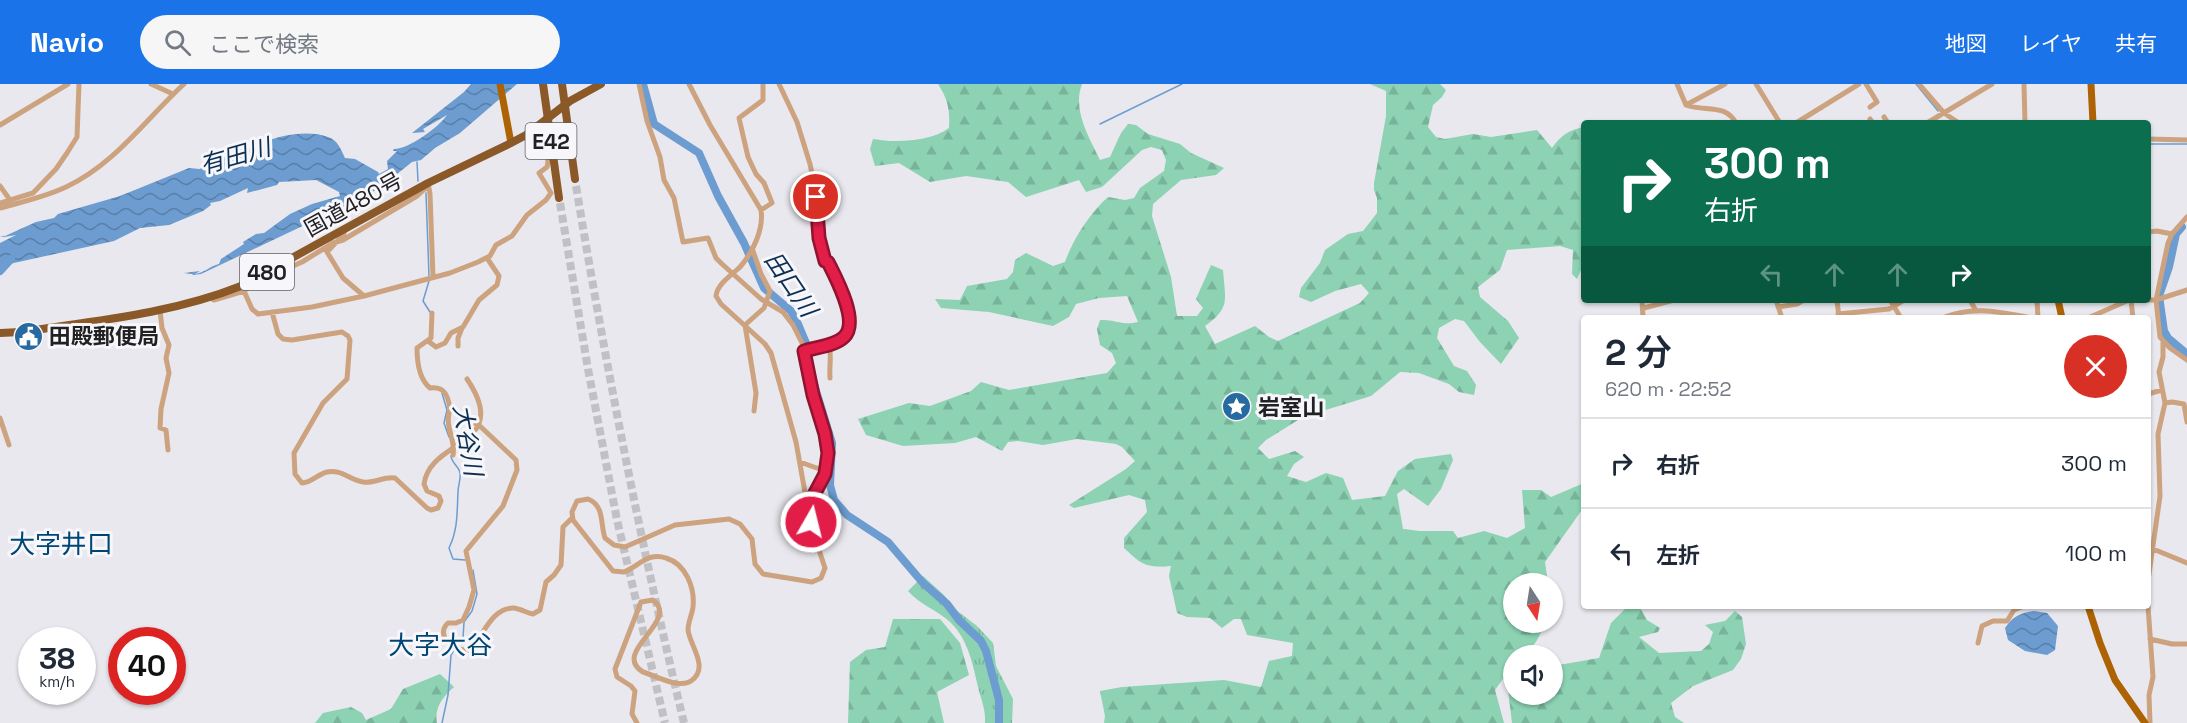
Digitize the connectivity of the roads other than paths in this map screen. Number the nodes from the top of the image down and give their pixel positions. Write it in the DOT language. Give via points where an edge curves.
graph roads {
  1 [pos="68,84"];
  2 [pos="79,84"];
  3 [pos="151,84"];
  4 [pos="184,84"];
  5 [pos="500,84"];
  6 [pos="543,84"];
  7 [pos="562,84"];
  8 [pos="601,84"];
  9 [pos="639,84"];
  10 [pos="689,84"];
  11 [pos="763,84"];
  12 [pos="779,84"];
  13 [pos="1677,84"];
  14 [pos="1725,84"];
  15 [pos="1756,84"];
  16 [pos="1859,84"];
  17 [pos="1866,84"];
  18 [pos="1919,84"];
  19 [pos="1992,84"];
  20 [pos="2024,84"];
  21 [pos="2091,84"];
  22 [pos="56,87"];
  23 [pos="173,94"];
  24 [pos="1686,105"];
  25 [pos="1870,107"];
  26 [pos="1944,113"];
  27 [pos="1734,120"];
  28 [pos="1778,120"];
  29 [pos="1801,120"];
  30 [pos="1937,120"];
  31 [pos="1954,120"];
  32 [pos="2025,120"];
  33 [pos="2093,120"];
  34 [pos="542,122"];
  35 [pos="0,125"];
  36 [pos="2151,140"];
  37 [pos="2187,140"];
  38 [pos="511,143"];
  39 [pos="576,183"];
  40 [pos="428,184"];
  41 [pos="0,186"];
  42 [pos="10,200"];
  43 [pos="560,200"];
  44 [pos="0,203"];
  45 [pos="0,208"];
  46 [pos="761,210"];
  47 [pos="2187,217"];
  48 [pos="344,231"];
  49 [pos="2151,232"];
  50 [pos="2172,234"];
  51 [pos="335,243"];
  52 [pos="751,250"];
  53 [pos="487,258"];
  54 [pos="733,274"];
  55 [pos="433,277"];
  56 [pos="253,282"];
  57 [pos="2187,290"];
  58 [pos="244,291"];
  59 [pos="364,296"];
  60 [pos="210,298"];
  61 [pos="767,300"];
  62 [pos="2151,300"];
  63 [pos="2156,300"];
  64 [pos="1643,303"];
  65 [pos="1663,303"];
  66 [pos="1777,303"];
  67 [pos="1799,303"];
  68 [pos="1892,303"];
  69 [pos="1899,303"];
  70 [pos="1972,303"];
  71 [pos="2123,303"];
  72 [pos="1894,306"];
  73 [pos="1644,308"];
  74 [pos="1778,308"];
  75 [pos="1975,309"];
  76 [pos="160,310"];
  77 [pos="272,312"];
  78 [pos="432,313"];
  79 [pos="1643,315"];
  80 [pos="1781,315"];
  81 [pos="1845,315"];
  82 [pos="1899,315"];
  83 [pos="1950,315"];
  84 [pos="2013,315"];
  85 [pos="2095,315"];
  86 [pos="745,326"];
  87 [pos="463,327"];
  88 [pos="0,333"];
  89 [pos="428,341"];
  90 [pos="2163,342"];
  91 [pos="829,344"];
  92 [pos="459,346"];
  93 [pos="804,351"];
  94 [pos="2187,360"];
  95 [pos="830,378"];
  96 [pos="467,379"];
  97 [pos="2162,390"];
  98 [pos="2151,393"];
  99 [pos="2165,403"];
  100 [pos="2185,407"];
  101 [pos="450,410"];
  102 [pos="754,411"];
  103 [pos="0,418"];
  104 [pos="2187,422"];
  105 [pos="477,425"];
  106 [pos="9,445"];
  107 [pos="168,450"];
  108 [pos="454,452"];
  109 [pos="800,462"];
  110 [pos="825,471"];
  111 [pos="808,506"];
  112 [pos="572,518"];
  113 [pos="2153,549"];
  114 [pos="2151,562"];
  115 [pos="2187,563"];
  116 [pos="2016,609"];
  117 [pos="2089,609"];
  118 [pos="2148,609"];
  119 [pos="2150,639"];
  120 [pos="1977,643"];
  121 [pos="2187,644"];
  122 [pos="637,723"];
  123 [pos="2145,723"];
  124 [pos="2150,723"];
  1 -- 22 [label="street"];
  2 -- 42 [label="street" via="76,139 33,193"];
  3 -- 23 [label="street"];
  4 -- 23 [label="street"];
  5 -- 38 [label="main road"];
  6 -- 43 [label="highway, E42, bridge"];
  7 -- 39 [label="highway, E42, bridge"];
  8 -- 34 [label="highway, 国道480号 / 480"];
  9 -- 54 [label="street" via="683,241 708,238 716,258"];
  10 -- 46 [label="street"];
  11 -- 46 [label="street" via="763,100 739,118 748,157 772,203"];
  12 -- 91 [label="street" via="804,143 815,188 821,247 844,297 850,322 843,339"];
  13 -- 24 [label="street"];
  14 -- 24 [label="street"];
  15 -- 28 [label="street"];
  16 -- 29 [label="street"];
  17 -- 25 [label="street" via="1877,102"];
  18 -- 26 [label="street"];
  19 -- 26 [label="street"];
  20 -- 32 [label="street"];
  21 -- 33 [label="main road"];
  22 -- 35 [label="street"];
  23 -- 45 [label="street" via="92,172 65,188"];
  24 -- 27 [label="street" via="1730,113"];
  26 -- 30 [label="street"];
  26 -- 31 [label="street"];
  34 -- 38 [label="highway, 国道480号 / 480"];
  34 -- 53 [label="street" via="548,162 538,173 551,193"];
  36 -- 37 [label="street"];
  38 -- 40 [label="highway, 国道480号 / 480"];
  40 -- 48 [label="highway, 国道480号 / 480"];
  40 -- 51 [label="street" via="417,196"];
  40 -- 55 [label="street"];
  41 -- 42 [label="street"];
  42 -- 44 [label="street"];
  46 -- 52 [label="street" via="760,228"];
  47 -- 50 [label="street"];
  48 -- 51 [label="street"];
  48 -- 56 [label="highway, 国道480号 / 480"];
  49 -- 50 [label="street"];
  50 -- 63 [label="street"];
  51 -- 56 [label="street" via="267,279"];
  51 -- 59 [label="street" via="327,252 343,278"];
  52 -- 54 [label="street"];
  52 -- 61 [label="street" via="770,291"];
  53 -- 55 [label="street"];
  53 -- 87 [label="street" via="500,276 497,285 479,300"];
  54 -- 61 [label="street"];
  54 -- 86 [label="street" via="717,290 717,298"];
  55 -- 59 [label="street"];
  56 -- 58 [label="street"];
  56 -- 60 [label="highway, 国道480号 / 480"];
  57 -- 63 [label="street"];
  58 -- 60 [label="street"];
  58 -- 77 [label="street" via="255,312"];
  59 -- 77 [label="street"];
  60 -- 76 [label="highway, 国道480号 / 480"];
  61 -- 86 [label="street" via="762,311"];
  61 -- 93 [label="street" via="787,316"];
  62 -- 63 [label="street"];
  63 -- 90 [label="street"];
  64 -- 73 [label="street"];
  65 -- 73 [label="street"];
  66 -- 74 [label="street"];
  67 -- 74 [label="street"];
  68 -- 72 [label="street"];
  69 -- 72 [label="street"];
  70 -- 75 [label="street"];
  71 -- 85 [label="street"];
  72 -- 81 [label="street"];
  72 -- 82 [label="street"];
  73 -- 79 [label="street"];
  74 -- 80 [label="street"];
  75 -- 83 [label="street"];
  75 -- 84 [label="street"];
  76 -- 88 [label="highway, 国道480号 / 480"];
  76 -- 107 [label="street" via="169,345 169,373 160,414 160,428 166,430"];
  77 -- 108 [label="street" via="283,339 342,332 350,339 347,379 323,404 294,453 296,474 302,483 330,472 341,472 364,482 395,478 434,510 441,501 425,488 427,470"];
  78 -- 89 [label="street" via="432,335"];
  86 -- 102 [label="street" via="756,393"];
  86 -- 109 [label="street" via="771,353"];
  87 -- 89 [label="street" via="451,333 439,347"];
  87 -- 92 [label="street"];
  89 -- 101 [label="street" via="417,348 422,377 430,388 441,388"];
  90 -- 94 [label="street"];
  90 -- 97 [label="street" via="2159,372"];
  91 -- 93 [label="street"];
  91 -- 95 [label="street"];
  93 -- 110 [label="street" via="813,395 829,440"];
  96 -- 105 [label="street" via="481,408"];
  97 -- 98 [label="street"];
  97 -- 99 [label="street"];
  99 -- 100 [label="street"];
  99 -- 113 [label="street" via="2158,434 2160,496"];
  100 -- 104 [label="street"];
  101 -- 105 [label="street"];
  101 -- 108 [label="street" via="447,422"];
  103 -- 106 [label="street"];
  105 -- 108 [label="street"];
  105 -- 112 [label="street" via="516,460 517,470 503,506 466,551 474,594 463,620 448,623 442,630 446,640 460,650 469,650 502,610 514,608 533,614 540,610 546,582 561,565 563,527"];
  109 -- 110 [label="street"];
  109 -- 111 [label="street"];
  110 -- 111 [label="street"];
  111 -- 112 [label="street" via="825,566 821,578 812,582 761,573 755,564 752,539 733,520 675,525 622,548 605,538 600,509 592,500 578,501"];
  112 -- 122 [label="street" via="615,572 624,572 659,556 674,562 688,578 693,604 688,628 699,672 693,680 681,684 638,668 635,653 660,612 653,600 641,602 615,669 617,677 635,691 632,714"];
  113 -- 114 [label="street"];
  113 -- 115 [label="street"];
  116 -- 120 [label="street" via="2007,621 1982,626"];
  117 -- 123 [label="main road" via="2112,674"];
  118 -- 119 [label="street"];
  119 -- 121 [label="street"];
  119 -- 124 [label="street"];
}
